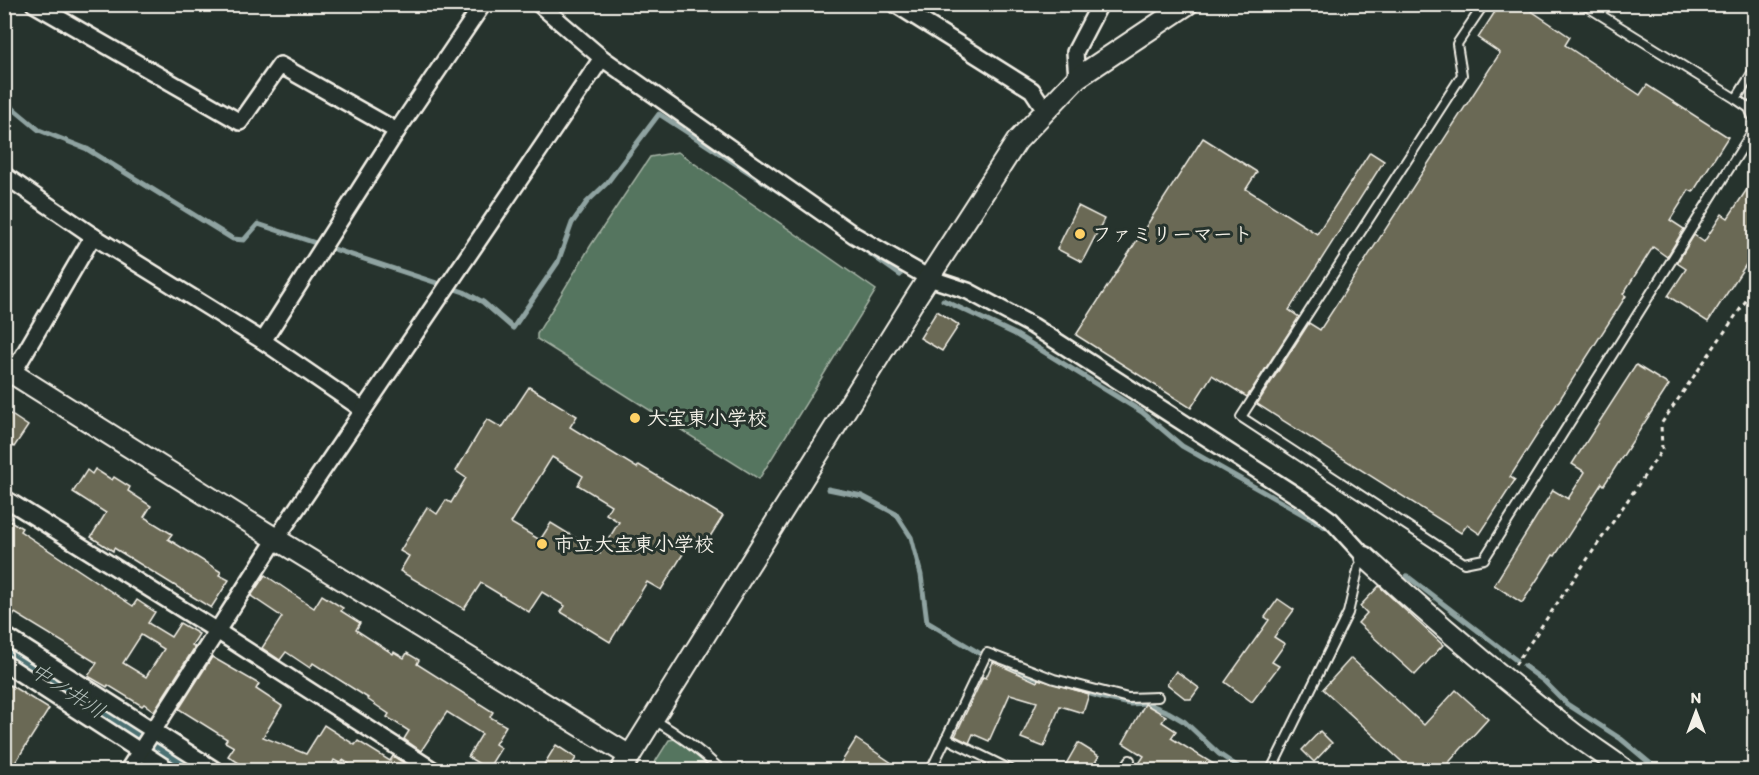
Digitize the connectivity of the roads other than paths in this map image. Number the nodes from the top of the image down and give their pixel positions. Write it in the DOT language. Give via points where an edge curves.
graph roads {
  1 [pos="34,4"];
  2 [pos="483,4"];
  3 [pos="538,4"];
  4 [pos="895,4"];
  5 [pos="1100,4"];
  6 [pos="1188,4"];
  7 [pos="1484,4"];
  8 [pos="1583,4"];
  9 [pos="602,58"];
  10 [pos="1755,70"];
  11 [pos="1077,78"];
  12 [pos="1736,99"];
  13 [pos="1046,111"];
  14 [pos="1755,120"];
  15 [pos="1755,129"];
  16 [pos="397,132"];
  17 [pos="4,175"];
  18 [pos="93,236"];
  19 [pos="929,278"];
  20 [pos="263,341"];
  21 [pos="9,370"];
  22 [pos="362,410"];
  23 [pos="4,498"];
  24 [pos="276,539"];
  25 [pos="1365,557"];
  26 [pos="217,631"];
  27 [pos="4,635"];
  28 [pos="4,663"];
  29 [pos="1158,697"];
  30 [pos="654,719"];
  31 [pos="153,730"];
  32 [pos="946,738"];
  33 [pos="140,752"];
  34 [pos="1130,760"];
  35 [pos="626,764"];
  36 [pos="128,771"];
  37 [pos="169,771"];
  38 [pos="215,771"];
  39 [pos="433,771"];
  40 [pos="721,771"];
  41 [pos="931,771"];
  42 [pos="1011,771"];
  43 [pos="1123,771"];
  44 [pos="1271,771"];
  45 [pos="1625,771"];
  1 -- 16 [label="street" via="240,122 280,65"];
  2 -- 16 [label="street"];
  3 -- 9 [label="street"];
  4 -- 13 [label="street" via="1032,90"];
  5 -- 11 [label="street" via="1075,52"];
  6 -- 11 [label="street"];
  7 -- 15 [label="lane" via="1457,44 1462,75 1241,417 1464,563 1484,559"];
  8 -- 12 [label="lane"];
  9 -- 19 [label="street" via="854,235"];
  9 -- 22 [label="street"];
  10 -- 12 [label="lane"];
  11 -- 13 [label="street"];
  12 -- 14 [label="lane" via="1749,108"];
  13 -- 19 [label="street" via="1017,141"];
  16 -- 20 [label="street"];
  17 -- 18 [label="street"];
  18 -- 20 [label="street"];
  18 -- 21 [label="street"];
  19 -- 25 [label="street" via="968,291 1033,326 1204,434 1331,520"];
  19 -- 30 [label="street"];
  20 -- 22 [label="street"];
  21 -- 24 [label="street"];
  22 -- 24 [label="street"];
  23 -- 26 [label="street"];
  24 -- 26 [label="street"];
  24 -- 35 [label="street"];
  25 -- 44 [label="lane" via="1359,566 1348,613"];
  25 -- 45 [label="street" via="1505,679"];
  26 -- 31 [label="street"];
  26 -- 39 [label="street"];
  27 -- 31 [label="street"];
  28 -- 33 [label="street"];
  29 -- 32 [label="lane" via="1128,698 1054,679 987,653"];
  30 -- 35 [label="street"];
  30 -- 40 [label="lane" via="705,754"];
  31 -- 33 [label="street"];
  31 -- 38 [label="street"];
  32 -- 41 [label="lane"];
  32 -- 42 [label="lane"];
  33 -- 36 [label="street"];
  33 -- 37 [label="street"];
  34 -- 43 [label="lane"];
}
